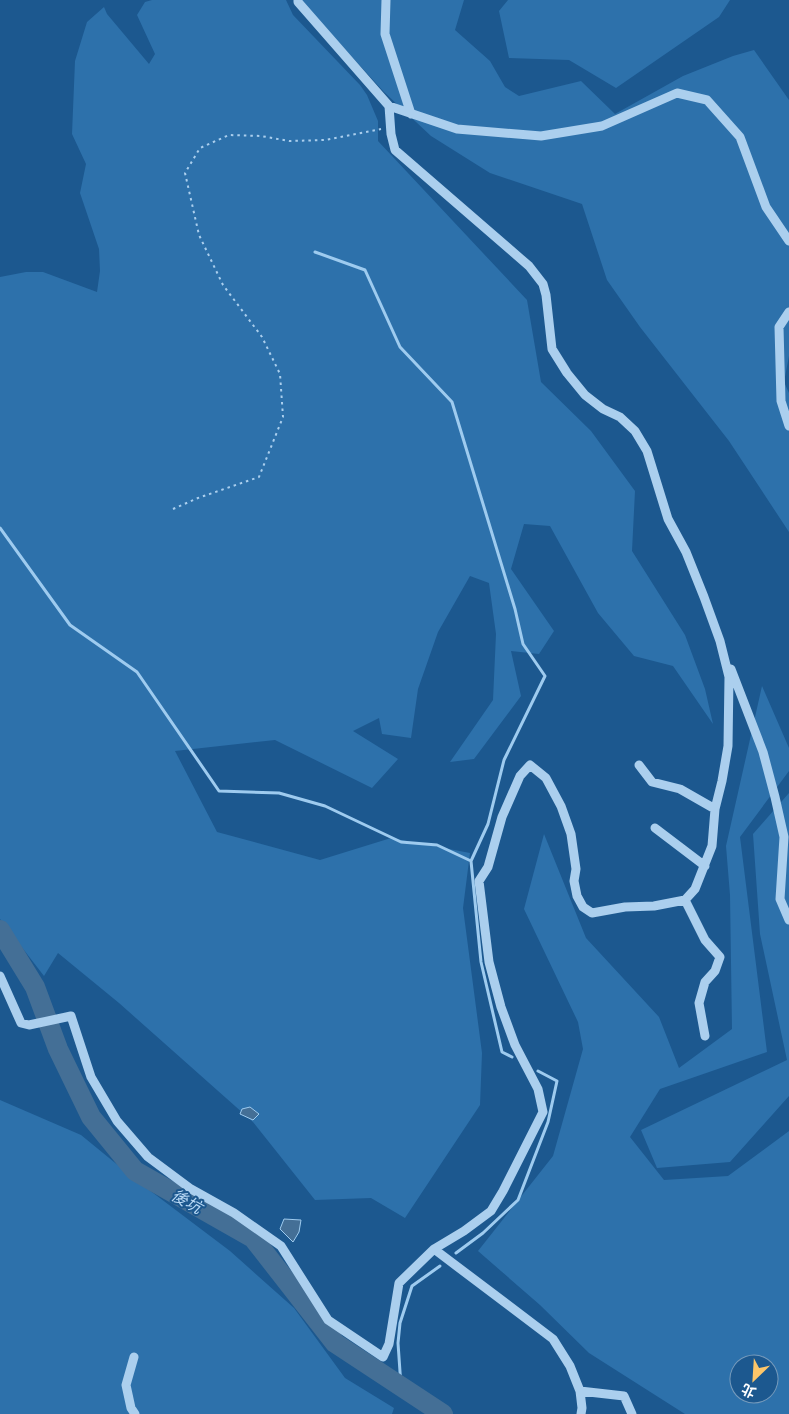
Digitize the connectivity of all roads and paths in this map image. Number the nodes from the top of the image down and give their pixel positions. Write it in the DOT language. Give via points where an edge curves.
graph roads {
  1 [pos="298,0"];
  2 [pos="386,0"];
  3 [pos="388,106"];
  4 [pos="411,114"];
  5 [pos="390,127"];
  6 [pos="789,241"];
  7 [pos="789,312"];
  8 [pos="789,426"];
  9 [pos="173,509"];
  10 [pos="720,641"];
  11 [pos="639,765"];
  12 [pos="715,809"];
  13 [pos="655,828"];
  14 [pos="705,866"];
  15 [pos="685,900"];
  16 [pos="789,920"];
  17 [pos="0,976"];
  18 [pos="705,1036"];
  19 [pos="434,1249"];
  20 [pos="134,1357"];
  21 [pos="580,1391"];
  22 [pos="135,1414"];
  23 [pos="581,1414"];
  24 [pos="632,1414"];
  1 -- 3 [label="street"];
  2 -- 4 [label="street" via="385,34"];
  3 -- 4 [label="street"];
  3 -- 5 [label="street"];
  4 -- 6 [label="street" via="457,129 541,136 602,126 677,93 707,100 740,137 766,208"];
  5 -- 9 [label="path" via="325,140 289,141 229,135 200,148 185,173 199,235 223,286 262,337 280,374 283,417 258,477"];
  5 -- 10 [label="street" via="395,150 529,266 543,284 552,349 585,395 636,431 647,452 668,519 686,552"];
  7 -- 8 [label="street" via="779,327 781,400"];
  10 -- 12 [label="street" via="729,677 728,746"];
  10 -- 16 [label="street" via="763,752 775,797 784,837 780,898"];
  11 -- 12 [label="street" via="652,782 680,789"];
  12 -- 14 [label="street" via="712,846"];
  13 -- 14 [label="street"];
  14 -- 15 [label="street" via="695,889"];
  15 -- 18 [label="street" via="705,940 720,957 716,970 705,982 699,1003"];
  15 -- 19 [label="street" via="592,912 583,907 574,881 576,869 571,834 561,806 546,778 530,764 520,776 502,817 488,867 479,881 489,962 501,1007 515,1045 538,1089 543,1112 491,1211"];
  17 -- 19 [label="street" via="21,1023 29,1025 71,1016 91,1078 117,1121 148,1158 281,1246 328,1320 383,1357 389,1344 399,1283"];
  19 -- 21 [label="street" via="553,1339 570,1366"];
  20 -- 22 [label="street" via="126,1385"];
  21 -- 23 [label="street"];
  21 -- 24 [label="street" via="624,1396"];
}
